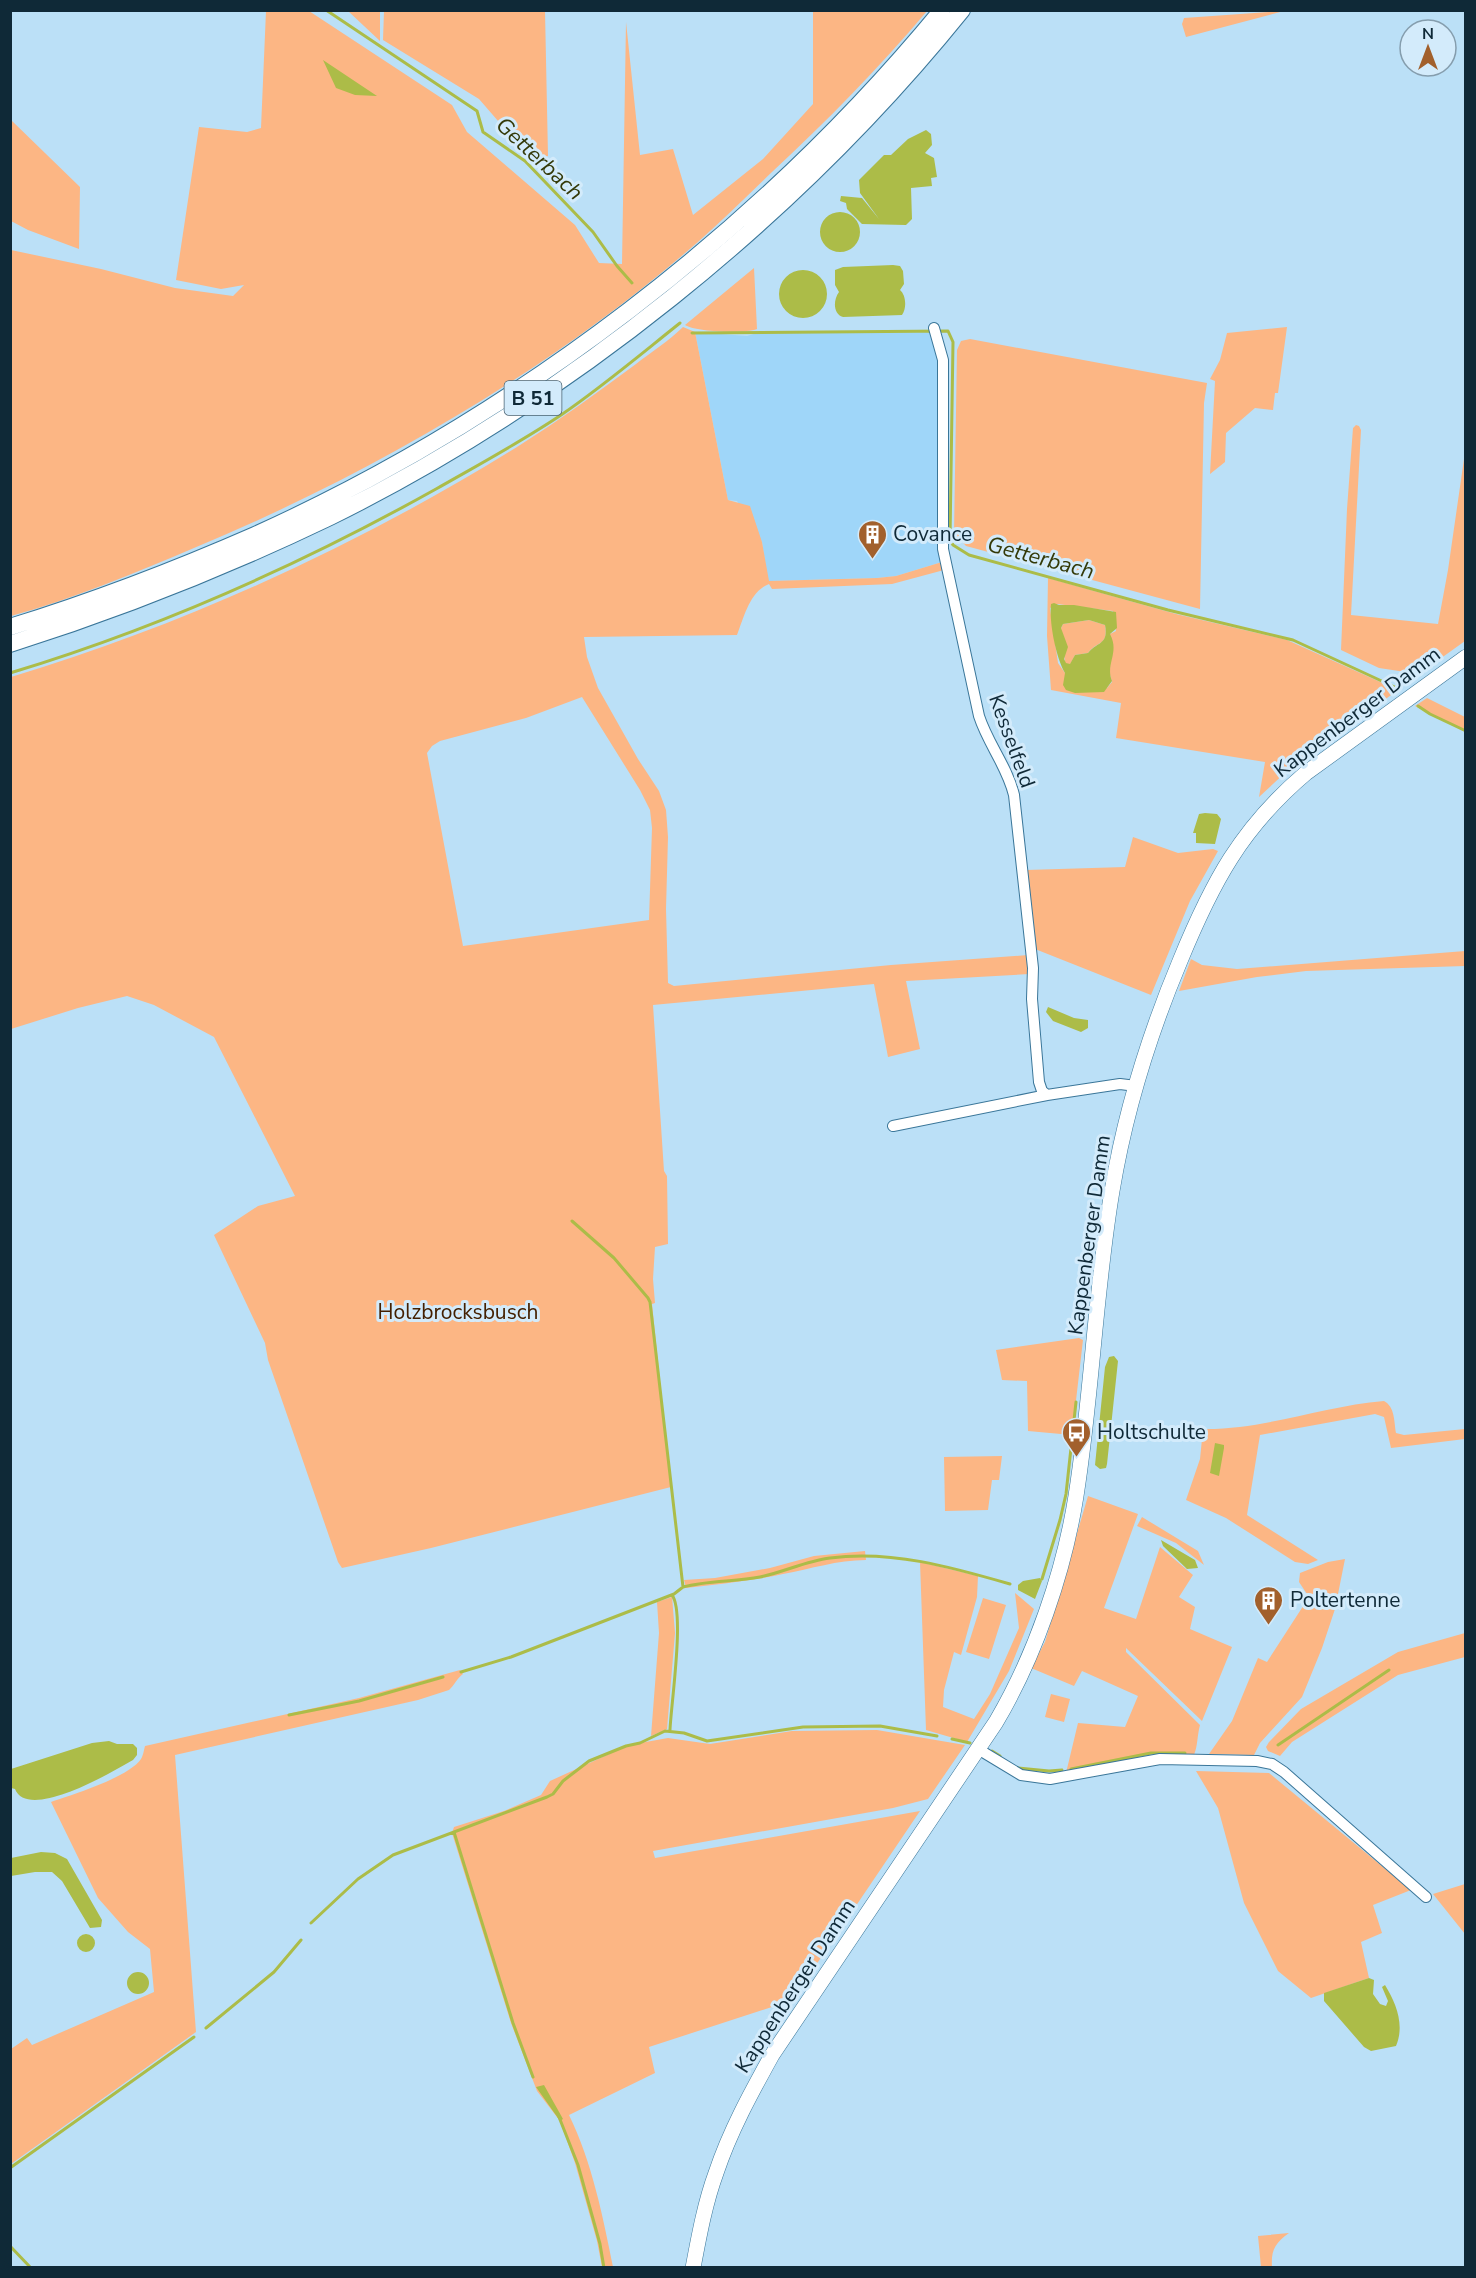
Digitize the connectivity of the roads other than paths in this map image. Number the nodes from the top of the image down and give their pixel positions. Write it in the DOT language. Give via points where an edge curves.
graph roads {
  1 [pos="942,10"];
  2 [pos="962,10"];
  3 [pos="935,330"];
  4 [pos="10,627"];
  5 [pos="10,644"];
  6 [pos="1466,657"];
  7 [pos="1136,1086"];
  8 [pos="1047,1095"];
  9 [pos="893,1126"];
  10 [pos="978,1749"];
  11 [pos="1425,1897"];
  12 [pos="693,2268"];
  1 -- 4 [label="highway, B 51" via="884,77 778,184 681,269 554,365 395,464 257,534 134,585"];
  2 -- 5 [label="highway, B 51" via="853,133 754,228 687,285 556,383 446,453 332,516 158,592"];
  3 -- 8 [label="street, Kesselfeld" via="943,360 944,555 979,716 1014,795 1033,968 1039,1082"];
  6 -- 7 [label="main road, Kappenberger Damm" via="1306,773 1263,813 1245,836 1215,884 1191,935"];
  7 -- 8 [label="street" via="1120,1083"];
  7 -- 10 [label="main road, Kappenberger Damm" via="1112,1191 1084,1440 1068,1533 1024,1670"];
  8 -- 9 [label="street"];
  10 -- 11 [label="street" via="1021,1774 1050,1779 1160,1759 1272,1764"];
  10 -- 12 [label="main road, Kappenberger Damm" via="772,2055 734,2126 716,2172"];
}
